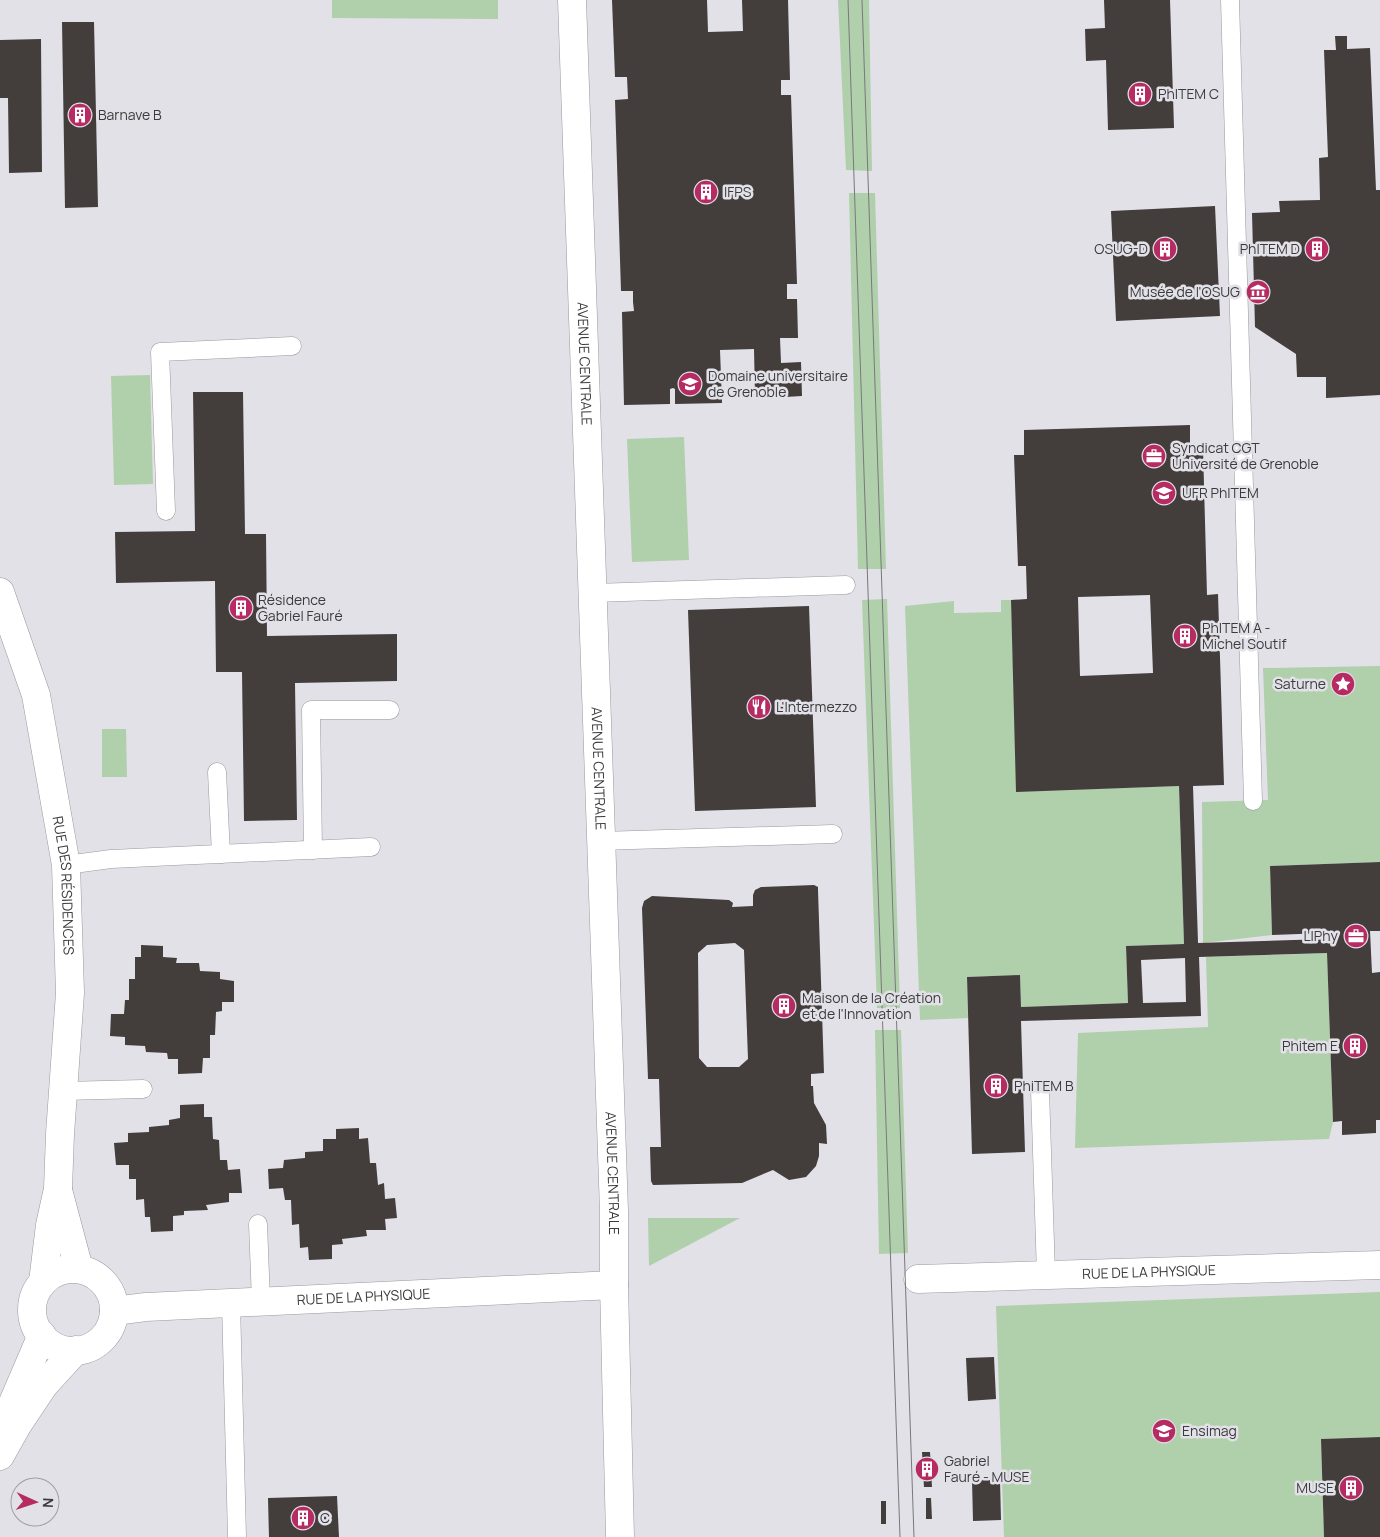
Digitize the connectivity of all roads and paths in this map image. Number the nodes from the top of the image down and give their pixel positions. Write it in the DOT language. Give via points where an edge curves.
graph roads {
  1 [pos="572,0"];
  2 [pos="1230,0"];
  3 [pos="292,346"];
  4 [pos="166,511"];
  5 [pos="846,585"];
  6 [pos="0,592"];
  7 [pos="592,593"];
  8 [pos="390,710"];
  9 [pos="217,772"];
  10 [pos="1253,800"];
  11 [pos="833,834"];
  12 [pos="600,841"];
  13 [pos="371,848"];
  14 [pos="313,850"];
  15 [pos="220,854"];
  16 [pos="66,865"];
  17 [pos="143,1089"];
  18 [pos="1040,1090"];
  19 [pos="63,1091"];
  20 [pos="58,1189"];
  21 [pos="258,1224"];
  22 [pos="1380,1265"];
  23 [pos="79,1269"];
  24 [pos="1046,1274"];
  25 [pos="918,1279"];
  26 [pos="43,1282"];
  27 [pos="614,1286"];
  28 [pos="231,1302"];
  29 [pos="261,1302"];
  30 [pos="114,1311"];
  31 [pos="42,1335"];
  32 [pos="76,1350"];
  33 [pos="0,1433"];
  34 [pos="0,1456"];
  35 [pos="238,1537"];
  36 [pos="620,1537"];
  1 -- 7 [label="street, AVENUE CENTRALE"];
  2 -- 10 [label="lane"];
  3 -- 4 [label="lane" via="160,352"];
  5 -- 7 [label="lane"];
  6 -- 16 [label="street, RUE DES RÉSIDENCES" via="36,695"];
  7 -- 12 [label="street, AVENUE CENTRALE"];
  8 -- 14 [label="lane" via="311,710"];
  9 -- 15 [label="lane"];
  11 -- 12 [label="lane"];
  12 -- 27 [label="street, AVENUE CENTRALE"];
  13 -- 14 [label="lane"];
  14 -- 15 [label="lane"];
  15 -- 16 [label="lane" via="110,859"];
  16 -- 19 [label="street, RUE DES RÉSIDENCES" via="70,993"];
  17 -- 19 [label="lane"];
  18 -- 24 [label="lane"];
  19 -- 20 [label="street, RUE DES RÉSIDENCES"];
  20 -- 23 [label="street, RUE DES RÉSIDENCES"];
  20 -- 26 [label="street, RUE DES RÉSIDENCES"];
  21 -- 29 [label="lane"];
  22 -- 24 [label="street, RUE DE LA PHYSIQUE"];
  23 -- 26 [label="street" via="65,1269"];
  23 -- 30 [label="street" via="90,1272 108,1288"];
  24 -- 25 [label="street, RUE DE LA PHYSIQUE"];
  26 -- 31 [label="street" via="32,1304 34,1322"];
  27 -- 29 [label="street, RUE DE LA PHYSIQUE"];
  27 -- 36 [label="street, AVENUE CENTRALE"];
  28 -- 29 [label="street, RUE DE LA PHYSIQUE"];
  28 -- 30 [label="street, RUE DE LA PHYSIQUE"];
  28 -- 35 [label="lane"];
  30 -- 32 [label="street" via="112,1322 100,1340"];
  31 -- 32 [label="street" via="53,1346"];
  31 -- 33 [label="street"];
  32 -- 34 [label="street" via="44,1385"];
}
